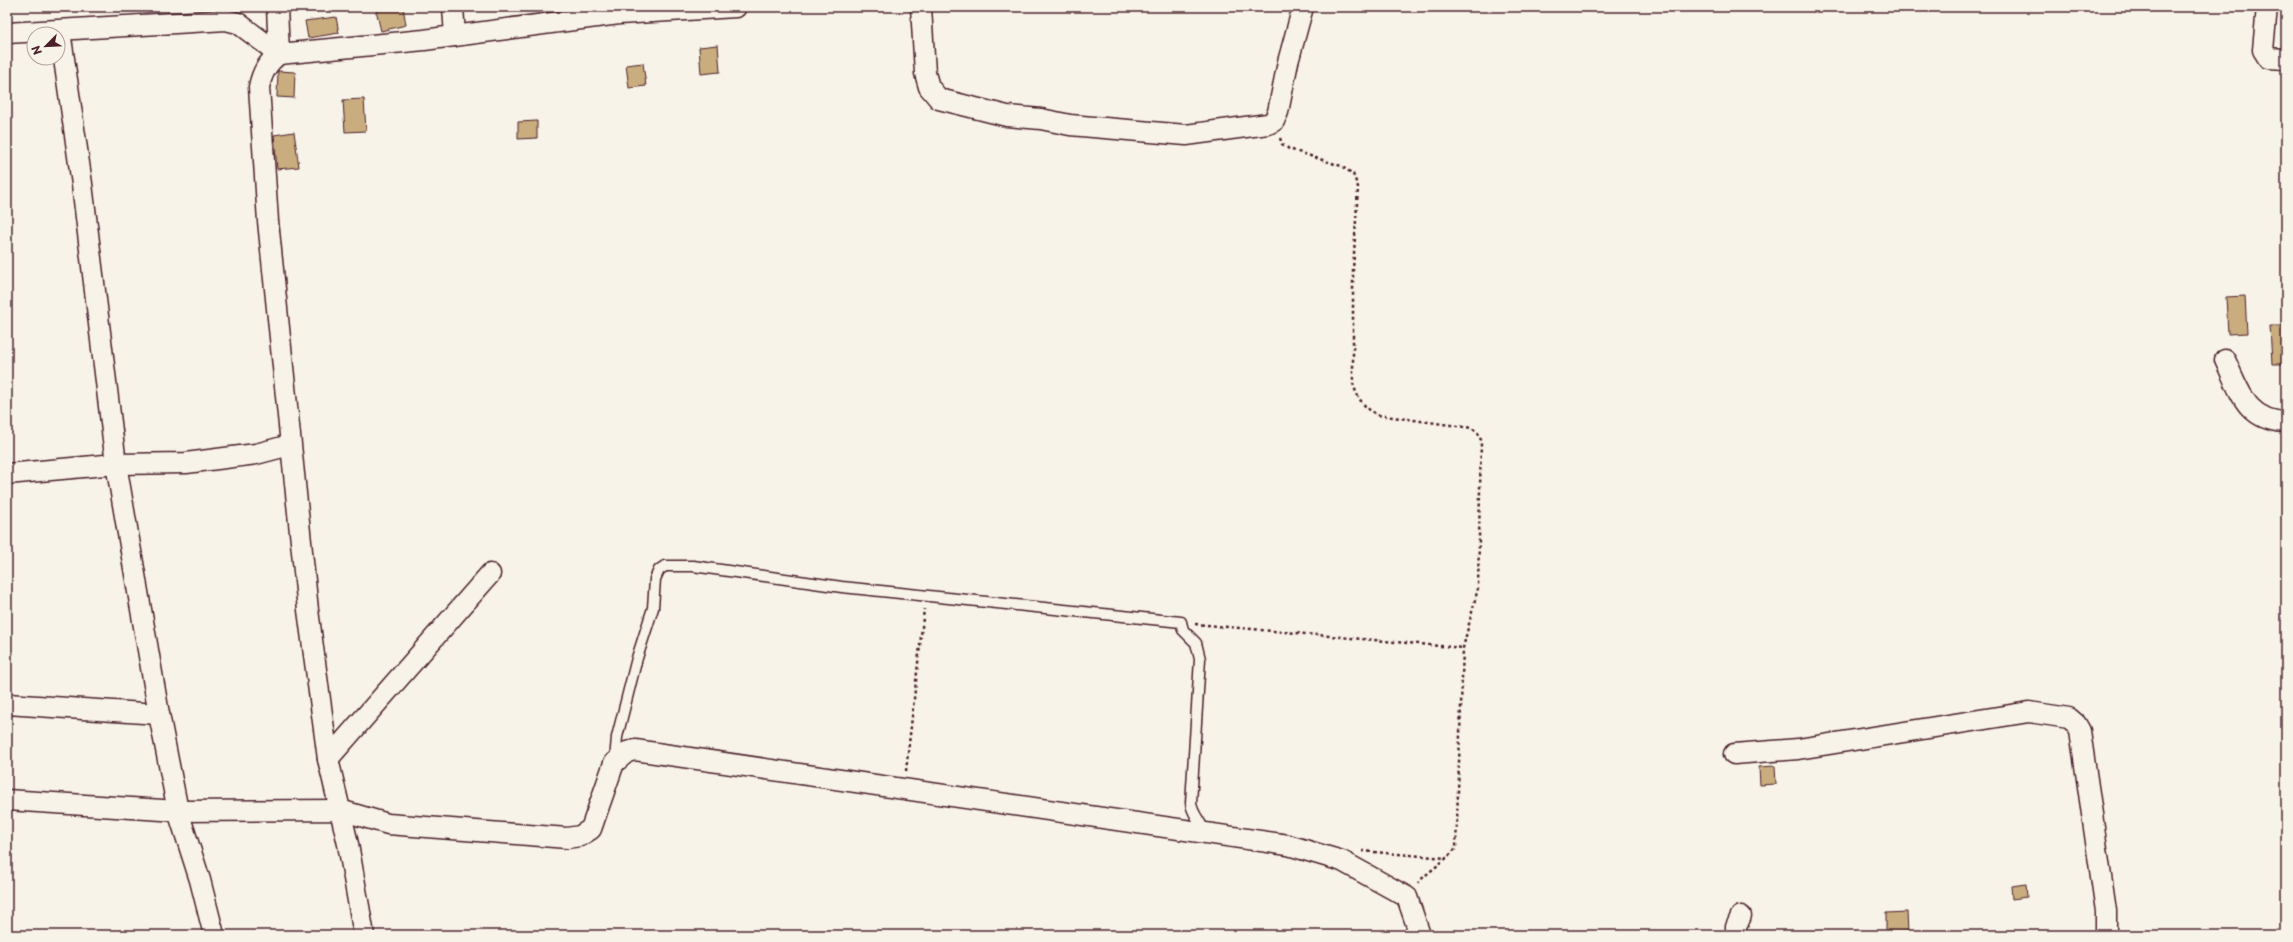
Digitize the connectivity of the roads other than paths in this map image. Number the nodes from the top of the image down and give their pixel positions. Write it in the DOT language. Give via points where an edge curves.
graph roads {
  1 [pos="277,7"];
  2 [pos="453,7"];
  3 [pos="736,7"];
  4 [pos="921,7"];
  5 [pos="1303,7"];
  6 [pos="2267,7"];
  7 [pos="620,10"];
  8 [pos="66,31"];
  9 [pos="26,32"];
  10 [pos="7,33"];
  11 [pos="455,36"];
  12 [pos="279,54"];
  13 [pos="2286,60"];
  14 [pos="65,66"];
  15 [pos="2225,360"];
  16 [pos="2286,422"];
  17 [pos="290,446"];
  18 [pos="116,464"];
  19 [pos="7,474"];
  20 [pos="490,574"];
  21 [pos="7,704"];
  22 [pos="159,714"];
  23 [pos="1734,754"];
  24 [pos="328,758"];
  25 [pos="614,764"];
  26 [pos="7,800"];
  27 [pos="340,810"];
  28 [pos="178,811"];
  29 [pos="1204,833"];
  30 [pos="1741,916"];
  31 [pos="214,935"];
  32 [pos="364,935"];
  33 [pos="1420,935"];
  34 [pos="1736,935"];
  35 [pos="2106,935"];
  1 -- 12 [label="street"];
  2 -- 11 [label="street"];
  3 -- 7 [label="street"];
  4 -- 5 [label="street" via="925,73 929,87 939,98 1007,116 1070,125 1186,135 1268,124 1274,121"];
  6 -- 13 [label="street" via="2263,50 2268,58"];
  7 -- 11 [label="street"];
  8 -- 12 [label="street" via="226,20 238,23"];
  9 -- 10 [label="street"];
  11 -- 12 [label="street"];
  12 -- 17 [label="street" via="268,64 259,88 268,221"];
  14 -- 18 [label="street"];
  15 -- 16 [label="street" via="2246,404 2261,418"];
  17 -- 18 [label="street" via="256,454 186,464"];
  17 -- 24 [label="street"];
  18 -- 19 [label="street"];
  18 -- 22 [label="street"];
  20 -- 24 [label="street"];
  21 -- 22 [label="street"];
  22 -- 28 [label="street"];
  23 -- 35 [label="street" via="1798,749 2029,712 2069,718 2080,732 2106,911"];
  24 -- 27 [label="street"];
  25 -- 27 [label="street" via="596,819 591,829 580,836 547,837 388,824"];
  25 -- 29 [label="street" via="627,752 635,750"];
  25 -- 29 [label="lane" via="617,737 653,608 655,579 659,570 665,566 693,566 925,596 1181,622 1183,630 1196,643 1200,659 1191,803"];
  26 -- 28 [label="street"];
  27 -- 28 [label="street"];
  27 -- 32 [label="street"];
  28 -- 31 [label="street"];
  29 -- 33 [label="street" via="1288,845 1342,861 1407,897"];
  30 -- 34 [label="street" via="1736,927"];
}
